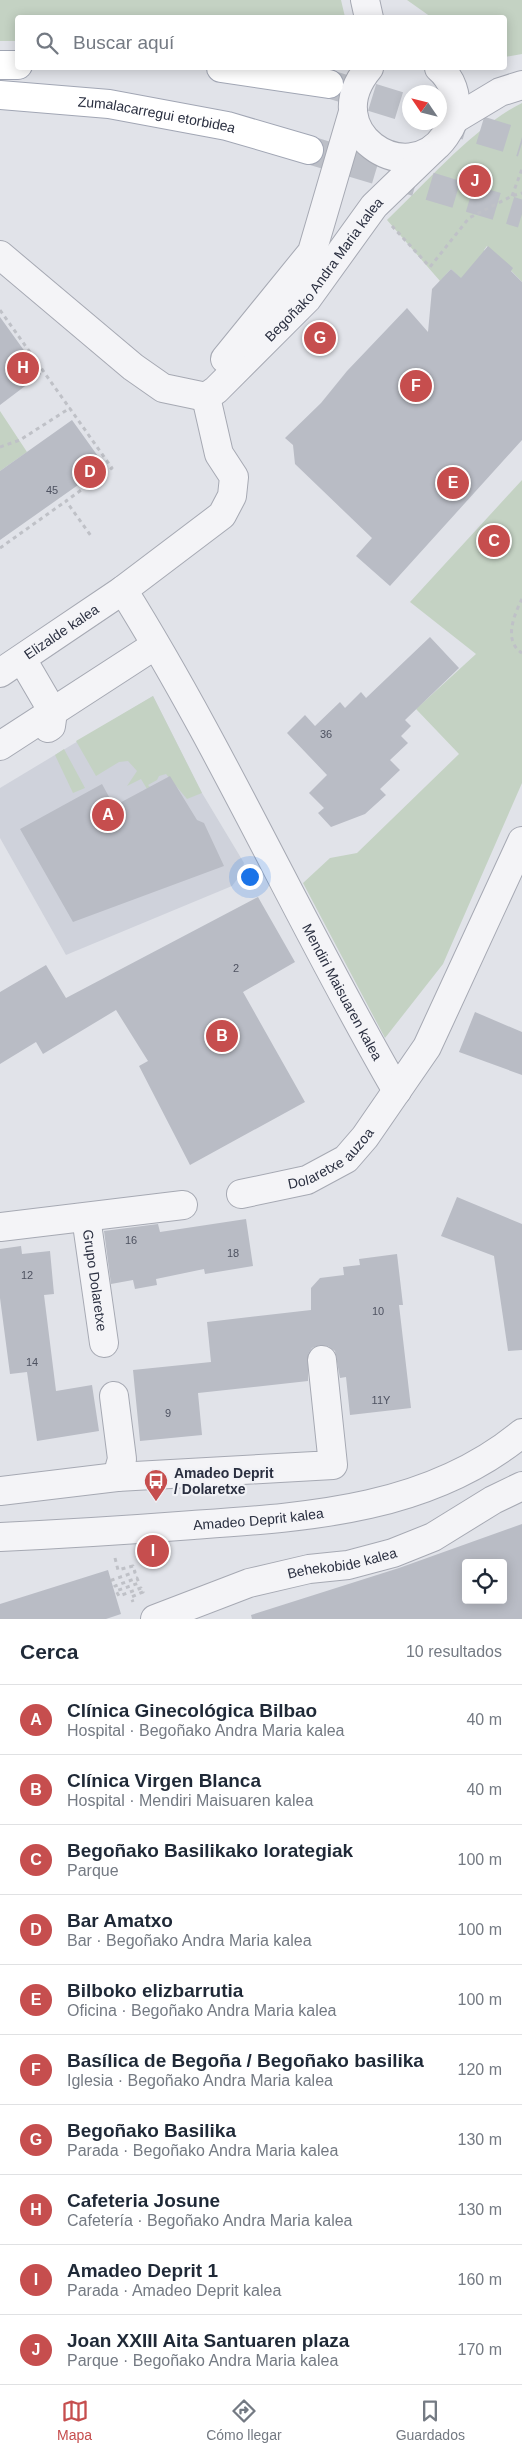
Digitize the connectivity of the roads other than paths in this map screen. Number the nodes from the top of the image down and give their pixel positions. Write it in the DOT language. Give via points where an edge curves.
graph roads {
  1 [pos="365,0"];
  2 [pos="368,15"];
  3 [pos="0,65"];
  4 [pos="15,65"];
  5 [pos="234,70"];
  6 [pos="441,70"];
  7 [pos="364,71"];
  8 [pos="329,84"];
  9 [pos="522,85"];
  10 [pos="0,95"];
  11 [pos="352,112"];
  12 [pos="455,119"];
  13 [pos="433,149"];
  14 [pos="309,150"];
  15 [pos="0,255"];
  16 [pos="211,393"];
  17 [pos="123,590"];
  18 [pos="154,646"];
  19 [pos="11,666"];
  20 [pos="53,712"];
  21 [pos="0,746"];
  22 [pos="0,764"];
  23 [pos="522,840"];
  24 [pos="397,1091"];
  25 [pos="241,1194"];
  26 [pos="183,1204"];
  27 [pos="86,1217"];
  28 [pos="0,1227"];
  29 [pos="104,1343"];
  30 [pos="322,1360"];
  31 [pos="114,1396"];
  32 [pos="516,1441"];
  33 [pos="118,1477"];
  34 [pos="522,1486"];
  35 [pos="0,1491"];
  36 [pos="0,1536"];
  37 [pos="155,1619"];
  1 -- 2 [label="street"];
  3 -- 4 [label="main road"];
  5 -- 8 [label="main road"];
  6 -- 12 [label="street" via="453,86"];
  7 -- 11 [label="street, Begoñako Andra Maria kalea" via="354,94"];
  9 -- 12 [label="street" via="500,92"];
  10 -- 14 [label="main road, Zumalacarregui etorbidea" via="109,104 227,126"];
  11 -- 13 [label="street" via="357,129 382,153 399,158 417,156"];
  11 -- 16 [label="street, Begoñako Andra Maria kalea" via="312,252 225,359"];
  12 -- 13 [label="street, Begoñako Andra Maria kalea"];
  13 -- 16 [label="street, Begoñako Andra Maria kalea" via="374,206 307,299"];
  15 -- 16 [label="street" via="133,367 163,388"];
  16 -- 17 [label="street, Begoñako Andra Maria kalea" via="219,454 234,477 232,496 222,515"];
  17 -- 18 [label="street"];
  17 -- 19 [label="street, Elizalde kalea"];
  18 -- 20 [label="street"];
  18 -- 24 [label="street, Mendiri Maisuaren kalea" via="183,691 359,1026"];
  19 -- 20 [label="street"];
  20 -- 21 [label="street"];
  20 -- 22 [label="street" via="51,726 28,747"];
  23 -- 24 [label="street" via="427,1047"];
  24 -- 25 [label="street, Dolaretxe auzoa" via="365,1138 346,1159 307,1180"];
  26 -- 27 [label="street, Grupo Dolaretxe"];
  27 -- 28 [label="street, Grupo Dolaretxe"];
  27 -- 29 [label="street, Grupo Dolaretxe"];
  30 -- 33 [label="street" via="333,1465"];
  31 -- 33 [label="street" via="122,1459"];
  32 -- 36 [label="street, Amadeo Deprit kalea" via="440,1482 390,1501 301,1518"];
  33 -- 35 [label="street"];
  34 -- 37 [label="street, Behekobide kalea" via="433,1537 393,1553 348,1565 309,1569 249,1583"];
}
